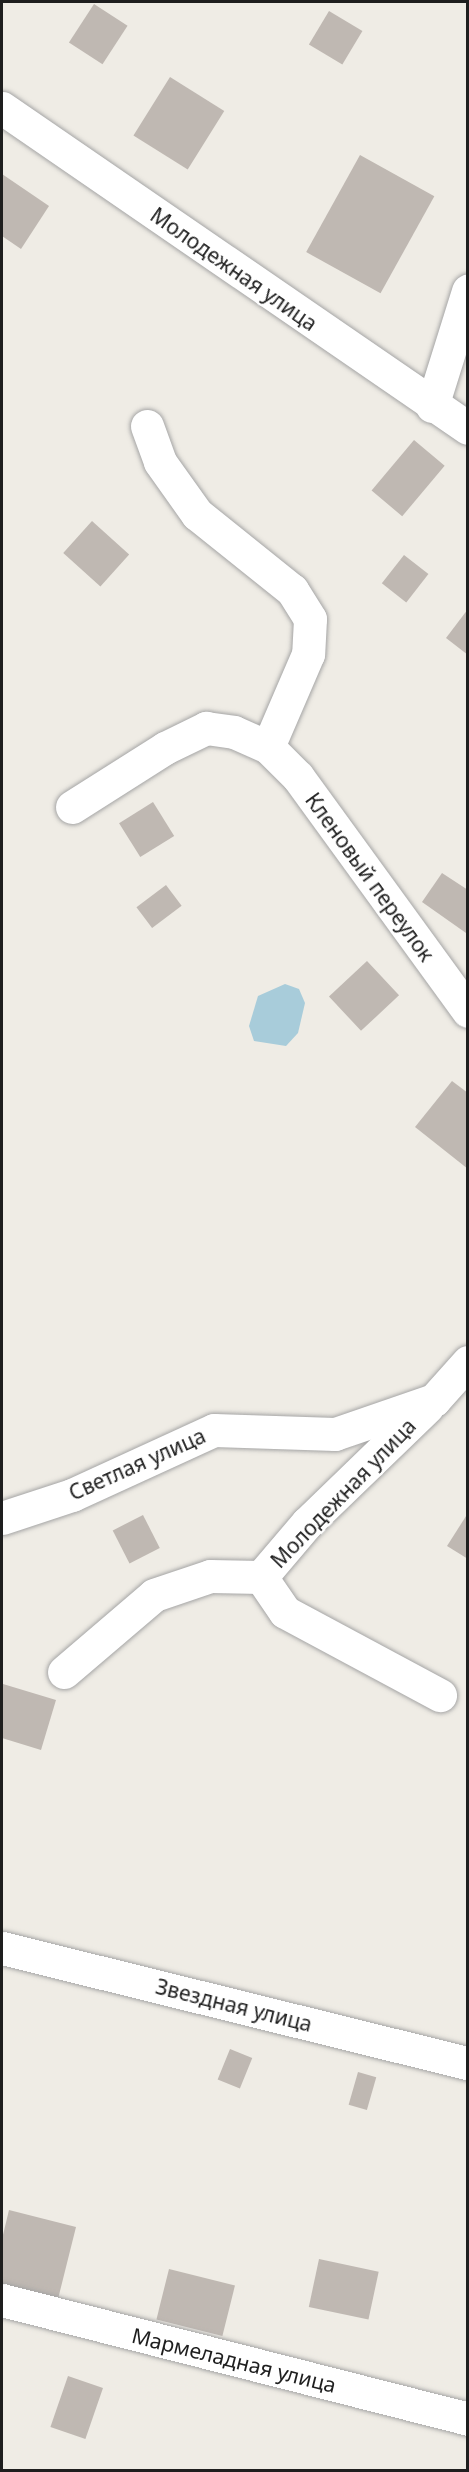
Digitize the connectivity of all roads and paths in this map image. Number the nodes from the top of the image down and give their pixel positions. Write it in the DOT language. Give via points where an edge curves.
graph roads {
  1 [pos="2,108"];
  2 [pos="468,291"];
  3 [pos="432,406"];
  4 [pos="147,426"];
  5 [pos="468,428"];
  6 [pos="268,747"];
  7 [pos="72,807"];
  8 [pos="468,1011"];
  9 [pos="468,1362"];
  10 [pos="434,1400"];
  11 [pos="2,1518"];
  12 [pos="261,1577"];
  13 [pos="64,1672"];
  14 [pos="440,1695"];
  15 [pos="2,1948"];
  16 [pos="468,2063"];
  17 [pos="2,2300"];
  18 [pos="468,2419"];
  1 -- 3 [label="street, Молодежная улица"];
  2 -- 3 [label="street"];
  3 -- 5 [label="street, Молодежная улица"];
  4 -- 6 [label="street" via="160,462 197,514 291,590 310,619 308,654"];
  6 -- 7 [label="street" via="234,732 206,728 165,748"];
  6 -- 8 [label="street, Кленовый переулок" via="298,777"];
  9 -- 10 [label="street, Светлая улица"];
  10 -- 11 [label="street, Светлая улица" via="335,1434 214,1430 72,1495"];
  10 -- 12 [label="street, Молодежная улица" via="307,1523"];
  12 -- 13 [label="street, Молодежная улица" via="210,1576 154,1594"];
  12 -- 14 [label="street" via="285,1612"];
  15 -- 16 [label="street, Звездная улица"];
  17 -- 18 [label="street, Мармеладная улица"];
}
